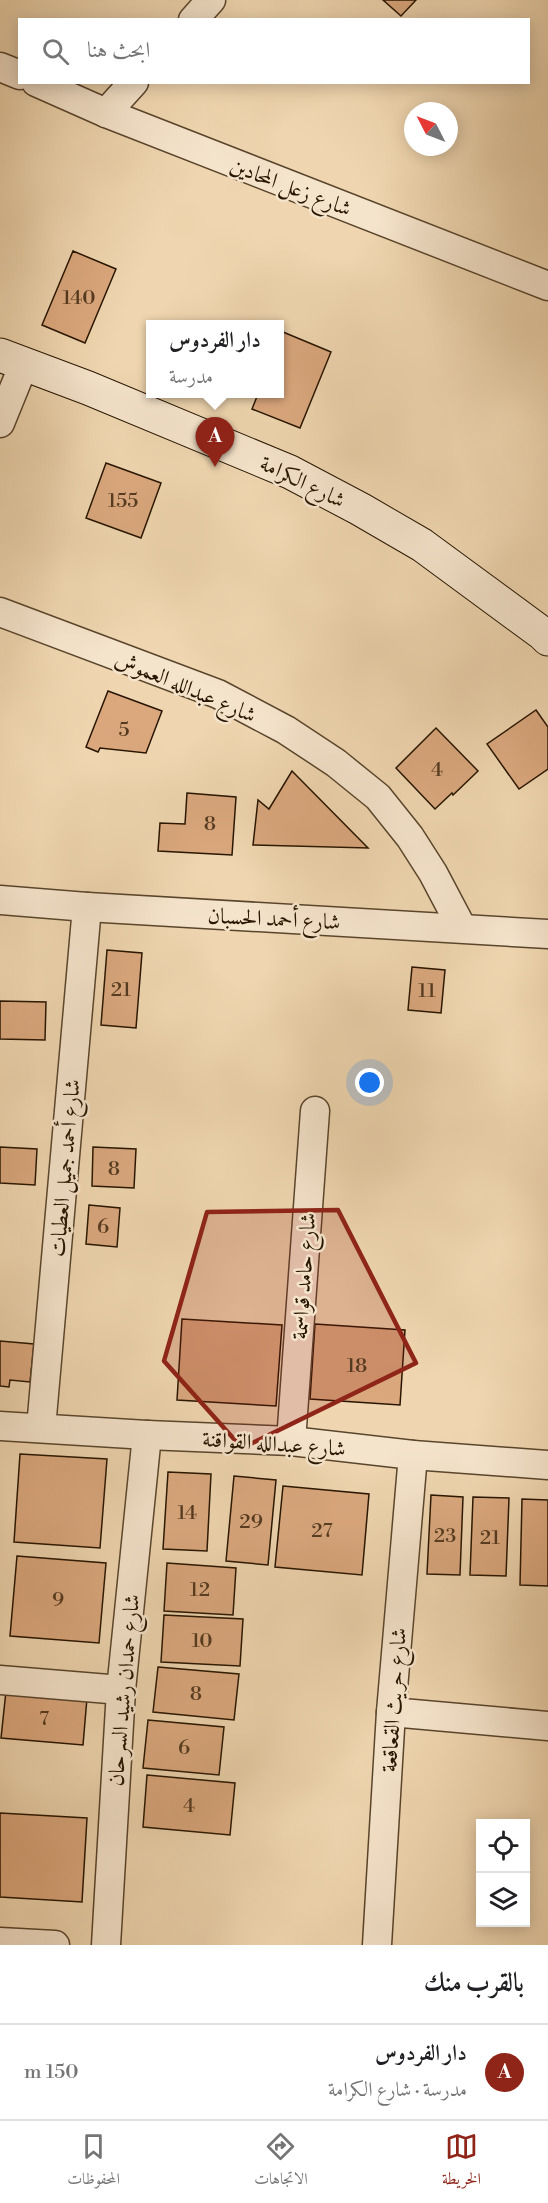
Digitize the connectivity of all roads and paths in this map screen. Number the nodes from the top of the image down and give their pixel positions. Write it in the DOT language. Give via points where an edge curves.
graph roads {
  1 [pos="211,0"];
  2 [pos="195,18"];
  3 [pos="0,67"];
  4 [pos="18,74"];
  5 [pos="41,84"];
  6 [pos="132,84"];
  7 [pos="106,113"];
  8 [pos="548,286"];
  9 [pos="12,359"];
  10 [pos="0,423"];
  11 [pos="0,612"];
  12 [pos="548,639"];
  13 [pos="0,900"];
  14 [pos="87,907"];
  15 [pos="462,928"];
  16 [pos="548,934"];
  17 [pos="315,1111"];
  18 [pos="0,1426"];
  19 [pos="41,1428"];
  20 [pos="147,1435"];
  21 [pos="291,1441"];
  22 [pos="413,1455"];
  23 [pos="547,1457"];
  24 [pos="0,1680"];
  25 [pos="121,1690"];
  26 [pos="392,1712"];
  27 [pos="548,1726"];
  28 [pos="0,1942"];
  29 [pos="55,1945"];
  30 [pos="106,1945"];
  31 [pos="377,1945"];
  1 -- 2 [label="street"];
  3 -- 4 [label="street"];
  5 -- 7 [label="street, شارع زعل المحادين"];
  6 -- 7 [label="street"];
  7 -- 8 [label="street, شارع زعل المحادين"];
  9 -- 10 [label="street"];
  9 -- 12 [label="street, شارع الكرامة" via="290,472 360,508 422,545"];
  11 -- 15 [label="street, شارع عبدالله العموش" via="218,694 286,730 336,763 378,797 410,837"];
  13 -- 14 [label="street, شارع أحمد الحسبان"];
  14 -- 15 [label="street, شارع أحمد الحسبان"];
  14 -- 19 [label="street, شارع أحمد جميل العطيات"];
  15 -- 16 [label="street, شارع أحمد الحسبان"];
  17 -- 21 [label="street, شارع حامد قواسمة"];
  18 -- 19 [label="street, شارع عبدالله القواقنة"];
  19 -- 20 [label="street, شارع عبدالله القواقنة"];
  20 -- 21 [label="street, شارع عبدالله القواقنة"];
  20 -- 25 [label="street, شارع حمدان رشيد السرحان"];
  21 -- 22 [label="street, شارع عبدالله القواقنة"];
  22 -- 23 [label="street, شارع عبدالله القواقنة"];
  22 -- 26 [label="street, شارع حريث القعاقعة"];
  24 -- 25 [label="street"];
  25 -- 30 [label="street, شارع حمدان رشيد السرحان"];
  26 -- 27 [label="street"];
  26 -- 31 [label="street, شارع حريث القعاقعة"];
  28 -- 29 [label="street"];
}
